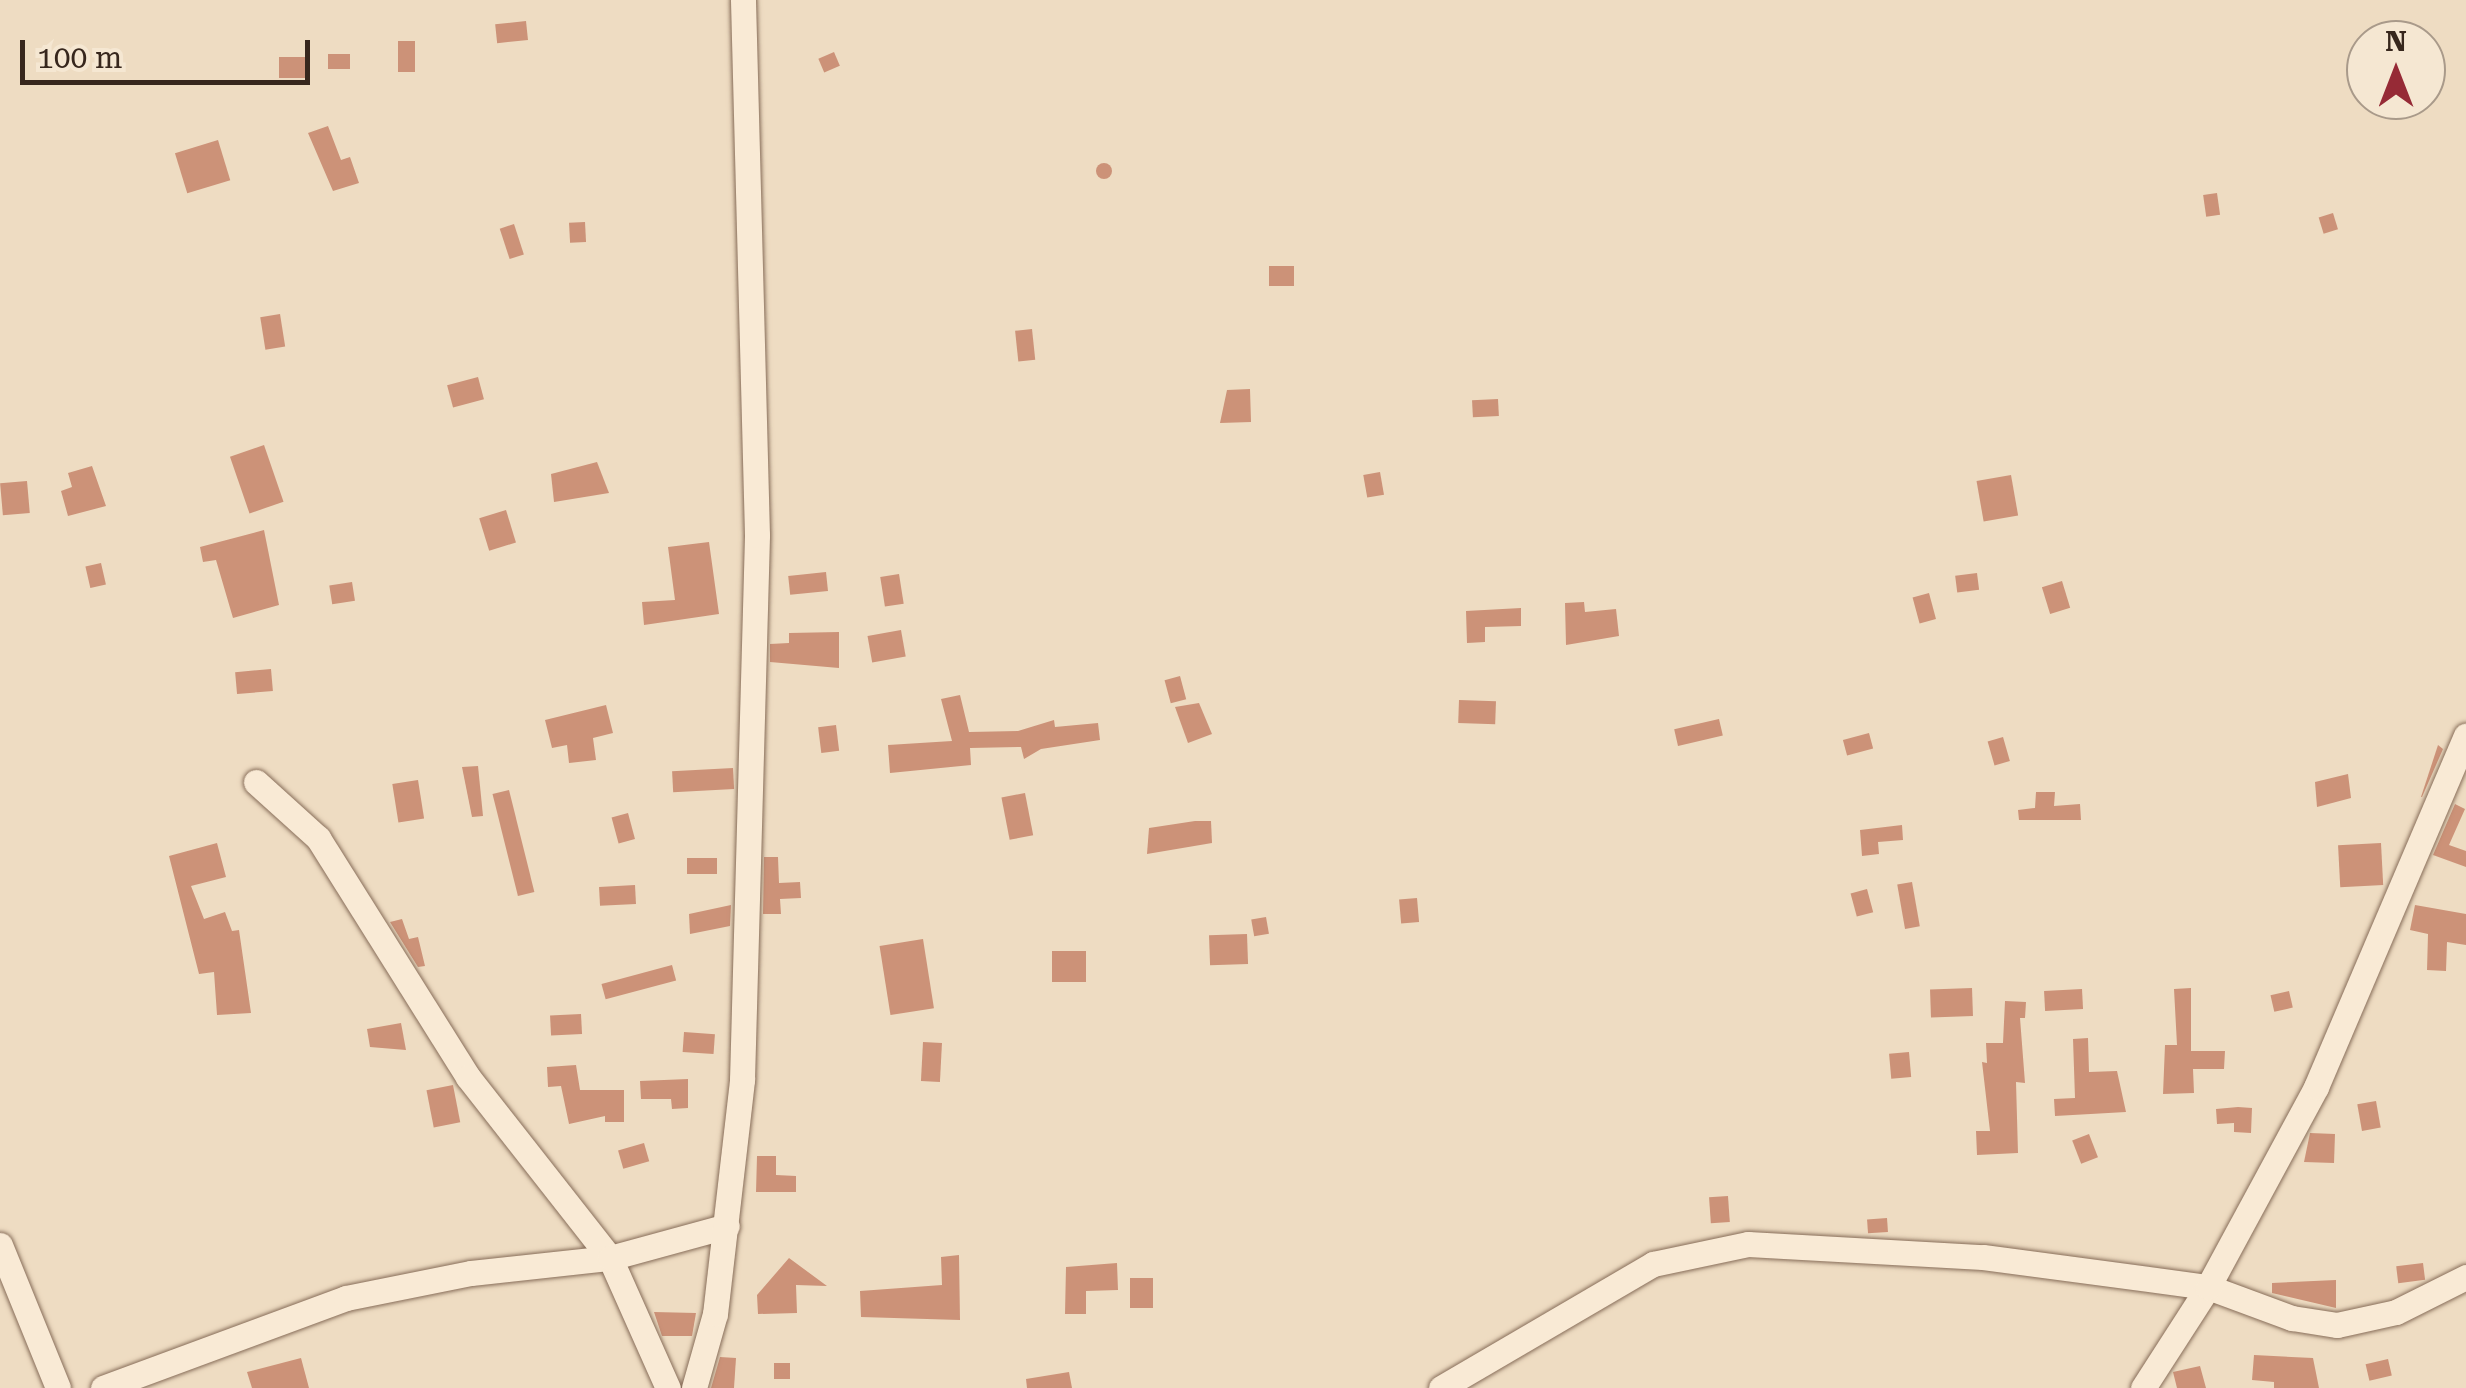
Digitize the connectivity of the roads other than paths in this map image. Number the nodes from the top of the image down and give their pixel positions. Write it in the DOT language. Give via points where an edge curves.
graph roads {
  1 [pos="742,0"];
  2 [pos="2466,736"];
  3 [pos="256,782"];
  4 [pos="726,1226"];
  5 [pos="0,1245"];
  6 [pos="610,1258"];
  7 [pos="2466,1277"];
  8 [pos="2208,1287"];
  9 [pos="58,1388"];
  10 [pos="103,1388"];
  11 [pos="668,1388"];
  12 [pos="694,1388"];
  13 [pos="1441,1388"];
  14 [pos="2143,1388"];
  1 -- 4 [label="street" via="757,535 742,1080"];
  2 -- 8 [label="street" via="2316,1086"];
  3 -- 6 [label="street" via="318,838 468,1077"];
  4 -- 6 [label="street"];
  4 -- 12 [label="street" via="714,1314"];
  5 -- 9 [label="street"];
  6 -- 10 [label="street" via="471,1273 346,1298"];
  6 -- 11 [label="street"];
  7 -- 8 [label="street" via="2396,1312 2338,1325 2292,1318"];
  8 -- 13 [label="street" via="1982,1257 1748,1244 1653,1264"];
  8 -- 14 [label="street"];
}
